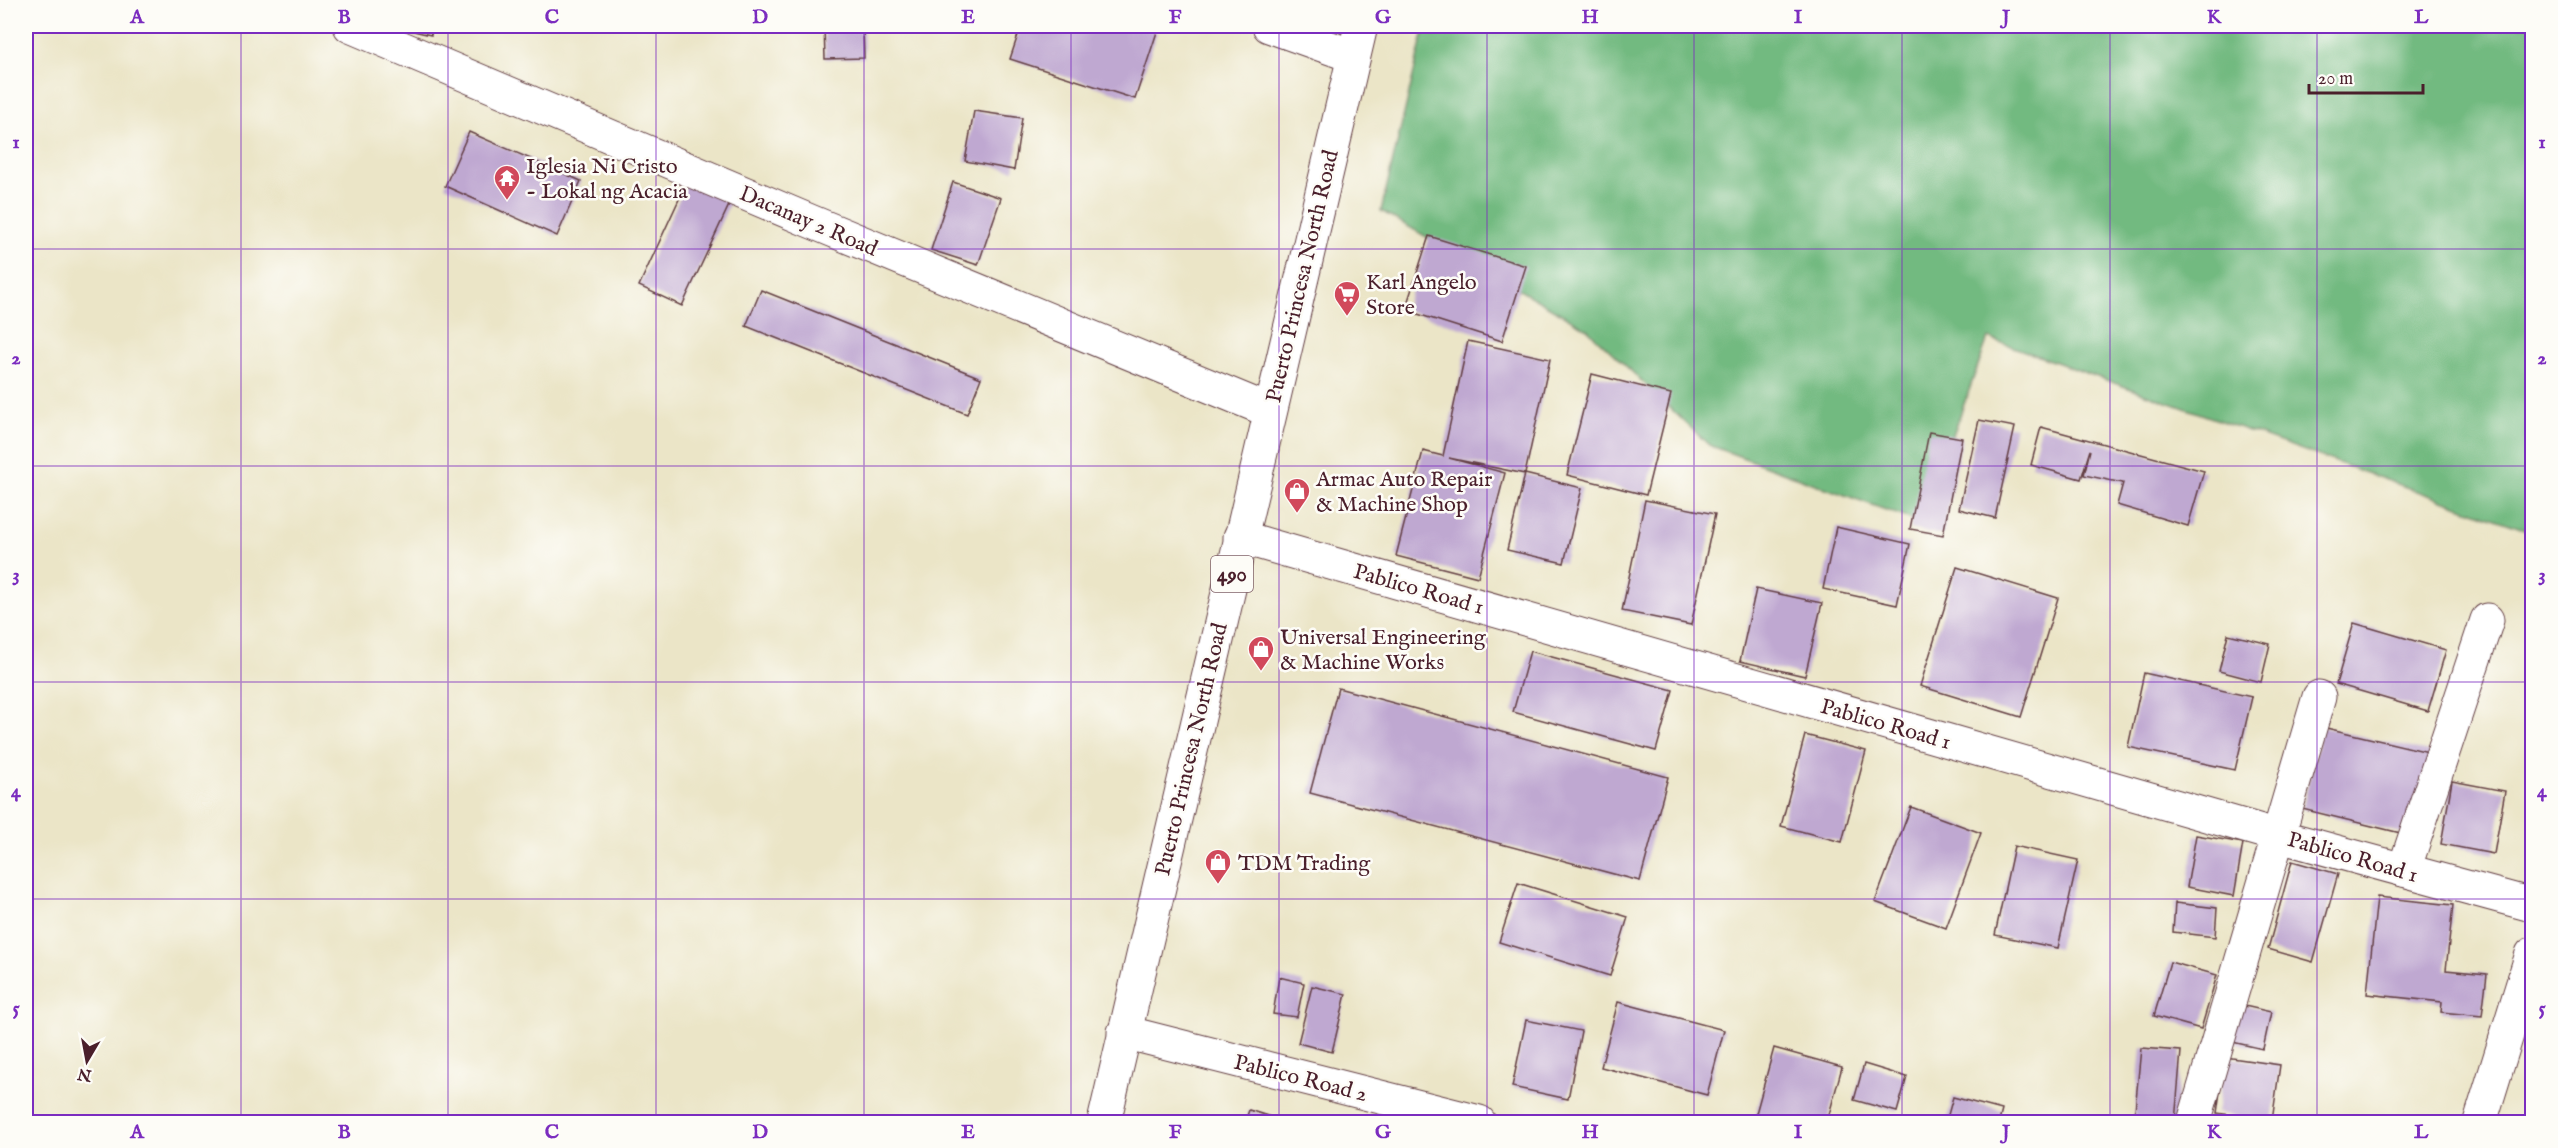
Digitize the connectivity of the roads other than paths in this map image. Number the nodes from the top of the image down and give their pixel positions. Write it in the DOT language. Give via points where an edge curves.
graph roads {
  1 [pos="350,26"];
  2 [pos="1269,26"];
  3 [pos="1357,41"];
  4 [pos="1270,411"];
  5 [pos="1240,537"];
  6 [pos="2487,620"];
  7 [pos="2319,698"];
  8 [pos="2279,836"];
  9 [pos="2403,870"];
  10 [pos="2532,905"];
  11 [pos="2532,954"];
  12 [pos="1124,1032"];
  13 [pos="1104,1122"];
  14 [pos="1479,1122"];
  15 [pos="2194,1122"];
  16 [pos="2480,1122"];
  1 -- 4 [label="street, Dacanay 2 Road"];
  2 -- 3 [label="street"];
  3 -- 4 [label="street, Puerto Princesa North Road / 490"];
  4 -- 5 [label="street, Puerto Princesa North Road / 490"];
  5 -- 8 [label="street, Pablico Road 1"];
  5 -- 12 [label="street, Puerto Princesa North Road / 490"];
  6 -- 9 [label="street"];
  7 -- 8 [label="street"];
  8 -- 9 [label="street, Pablico Road 1"];
  8 -- 15 [label="street"];
  9 -- 10 [label="street, Pablico Road 1"];
  11 -- 16 [label="street"];
  12 -- 13 [label="street, Puerto Princesa North Road / 490"];
  12 -- 14 [label="street, Pablico Road 2"];
}
